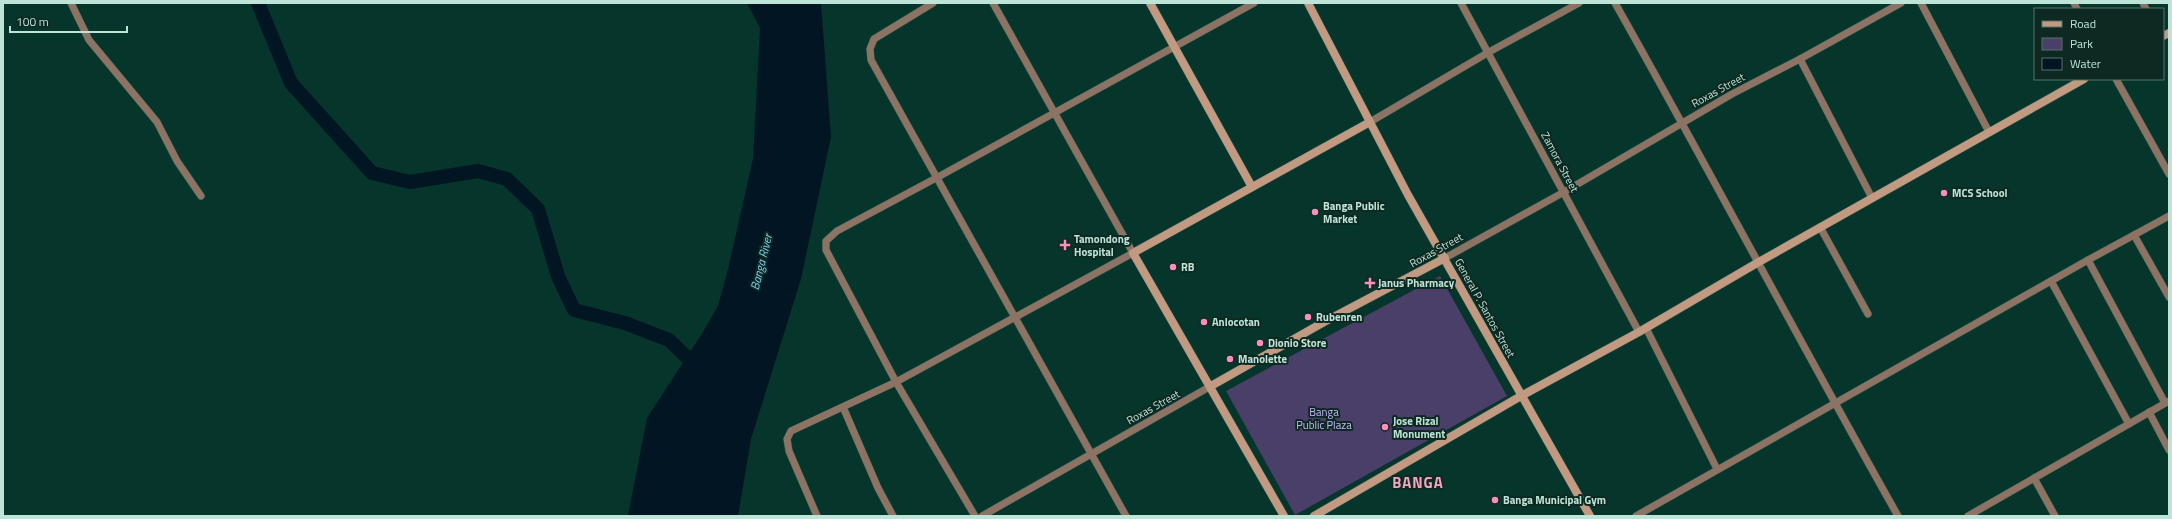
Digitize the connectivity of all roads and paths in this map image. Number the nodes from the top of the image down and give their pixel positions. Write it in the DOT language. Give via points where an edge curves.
graph roads {
  1 [pos="71,3"];
  2 [pos="933,3"];
  3 [pos="993,3"];
  4 [pos="1150,3"];
  5 [pos="1254,3"];
  6 [pos="1308,3"];
  7 [pos="1461,3"];
  8 [pos="1579,3"];
  9 [pos="1615,3"];
  10 [pos="1901,3"];
  11 [pos="1921,3"];
  12 [pos="1174,47"];
  13 [pos="1489,52"];
  14 [pos="1800,59"];
  15 [pos="2082,80"];
  16 [pos="2117,80"];
  17 [pos="1054,113"];
  18 [pos="1370,122"];
  19 [pos="1683,123"];
  20 [pos="1989,132"];
  21 [pos="2169,174"];
  22 [pos="938,177"];
  23 [pos="1252,187"];
  24 [pos="1564,192"];
  25 [pos="201,196"];
  26 [pos="1872,198"];
  27 [pos="2169,216"];
  28 [pos="1820,227"];
  29 [pos="2134,235"];
  30 [pos="1133,253"];
  31 [pos="1445,258"];
  32 [pos="2088,260"];
  33 [pos="1757,263"];
  34 [pos="2051,281"];
  35 [pos="2169,297"];
  36 [pos="1868,314"];
  37 [pos="1014,317"];
  38 [pos="1642,330"];
  39 [pos="896,382"];
  40 [pos="1211,386"];
  41 [pos="1521,396"];
  42 [pos="2167,402"];
  43 [pos="1835,404"];
  44 [pos="843,407"];
  45 [pos="2149,412"];
  46 [pos="2129,424"];
  47 [pos="2169,450"];
  48 [pos="1091,454"];
  49 [pos="1717,469"];
  50 [pos="2034,478"];
  51 [pos="817,516"];
  52 [pos="893,516"];
  53 [pos="975,516"];
  54 [pos="982,516"];
  55 [pos="1126,516"];
  56 [pos="1284,516"];
  57 [pos="1314,516"];
  58 [pos="1590,516"];
  59 [pos="1636,516"];
  60 [pos="1898,516"];
  61 [pos="1968,516"];
  62 [pos="2055,516"];
  1 -- 25 [label="street" via="84,32 157,122 177,161"];
  2 -- 22 [label="street" via="880,34 871,44 869,54"];
  3 -- 17 [label="street"];
  4 -- 12 [label="main road"];
  5 -- 12 [label="street"];
  6 -- 18 [label="main road, General P. Santos Street"];
  7 -- 13 [label="street, Zamora Street"];
  8 -- 13 [label="street"];
  9 -- 19 [label="street"];
  10 -- 14 [label="street, Roxas Street"];
  11 -- 20 [label="street"];
  12 -- 17 [label="street"];
  12 -- 23 [label="main road"];
  13 -- 18 [label="street"];
  13 -- 24 [label="street, Zamora Street"];
  14 -- 19 [label="street, Roxas Street"];
  14 -- 26 [label="street"];
  15 -- 20 [label="main road"];
  16 -- 21 [label="street"];
  17 -- 22 [label="street"];
  17 -- 30 [label="street"];
  18 -- 23 [label="main road"];
  18 -- 31 [label="main road, General P. Santos Street"];
  19 -- 24 [label="street, Roxas Street"];
  19 -- 33 [label="street"];
  20 -- 26 [label="main road"];
  22 -- 37 [label="street"];
  22 -- 39 [label="street" via="837,231 825,244"];
  23 -- 30 [label="main road"];
  24 -- 31 [label="street, Roxas Street"];
  24 -- 38 [label="street, Zamora Street"];
  26 -- 28 [label="main road"];
  27 -- 29 [label="street"];
  28 -- 33 [label="main road"];
  28 -- 36 [label="street"];
  29 -- 32 [label="street"];
  29 -- 35 [label="street"];
  30 -- 37 [label="street"];
  30 -- 40 [label="main road"];
  31 -- 40 [label="main road, Roxas Street"];
  31 -- 41 [label="main road, General P. Santos Street"];
  32 -- 34 [label="street"];
  32 -- 42 [label="street"];
  33 -- 38 [label="main road"];
  33 -- 43 [label="street"];
  34 -- 43 [label="street"];
  34 -- 46 [label="street"];
  37 -- 39 [label="street"];
  37 -- 48 [label="street"];
  38 -- 41 [label="main road"];
  38 -- 49 [label="street, Zamora Street"];
  39 -- 44 [label="street"];
  39 -- 53 [label="street"];
  40 -- 48 [label="street, Roxas Street"];
  40 -- 56 [label="main road"];
  41 -- 57 [label="main road"];
  41 -- 58 [label="main road, General P. Santos Street"];
  42 -- 45 [label="street"];
  43 -- 49 [label="street"];
  43 -- 60 [label="street"];
  44 -- 51 [label="street" via="795,428 788,435 794,467"];
  44 -- 52 [label="street"];
  45 -- 46 [label="street"];
  45 -- 47 [label="street"];
  46 -- 50 [label="street"];
  48 -- 54 [label="street, Roxas Street"];
  48 -- 55 [label="street"];
  49 -- 59 [label="street"];
  50 -- 61 [label="street"];
  50 -- 62 [label="street"];
}
